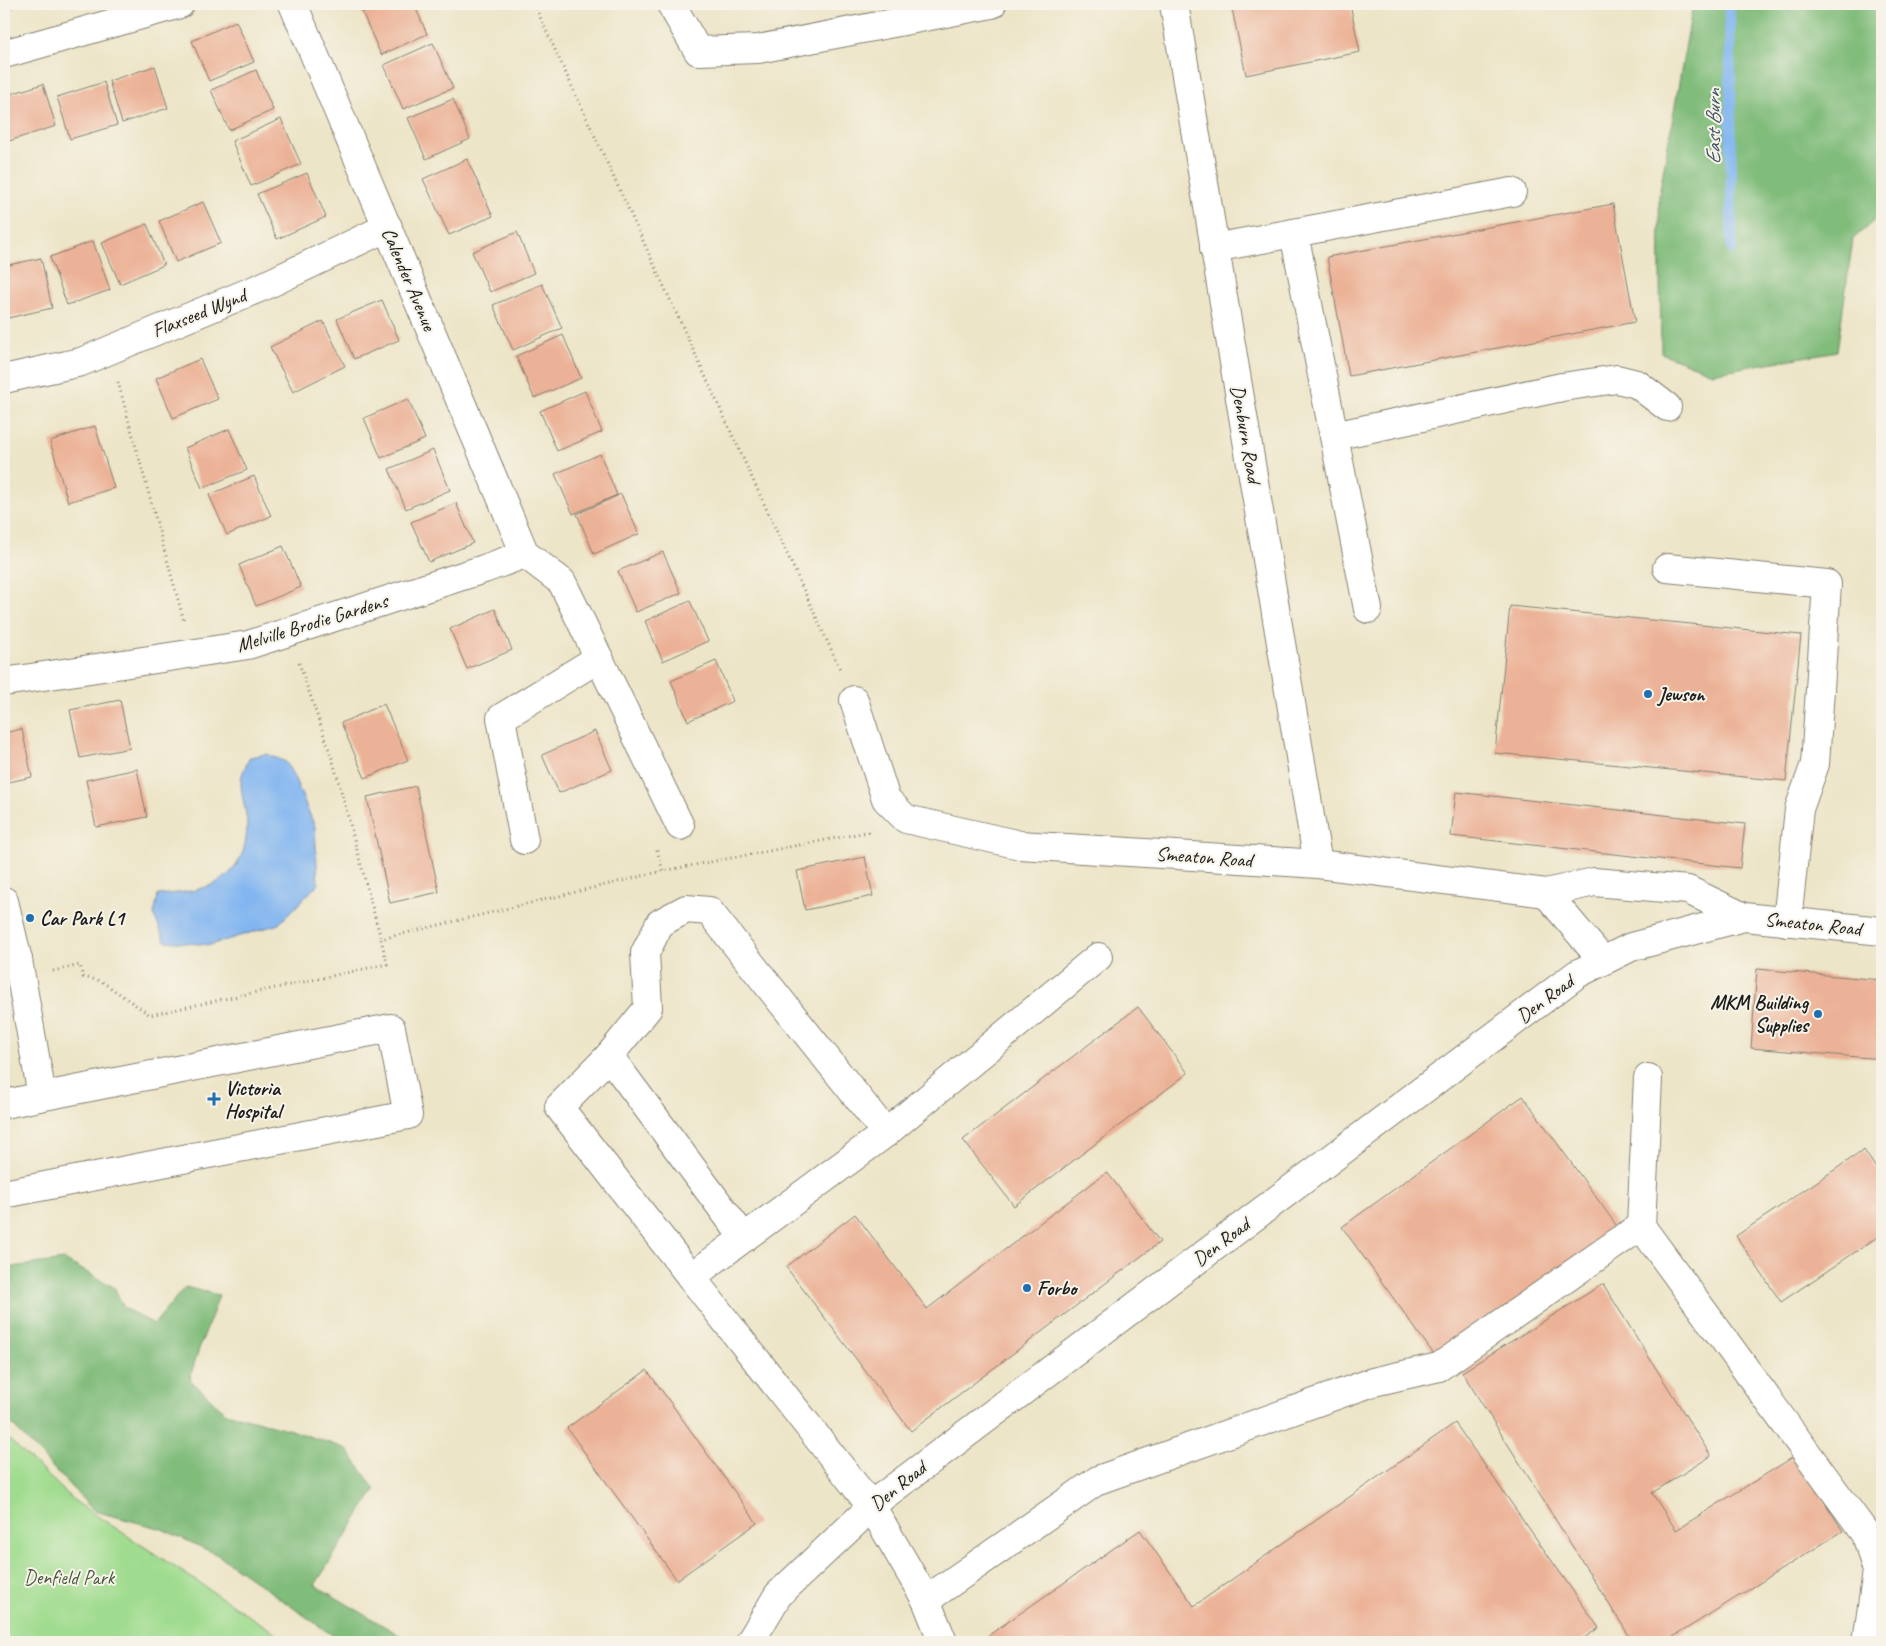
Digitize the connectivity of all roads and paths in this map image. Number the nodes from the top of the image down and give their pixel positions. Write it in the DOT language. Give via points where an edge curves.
graph roads {
  1 [pos="180,4"];
  2 [pos="293,4"];
  3 [pos="534,4"];
  4 [pos="671,4"];
  5 [pos="992,4"];
  6 [pos="1174,4"];
  7 [pos="4,54"];
  8 [pos="1512,192"];
  9 [pos="388,227"];
  10 [pos="1294,233"];
  11 [pos="1214,248"];
  12 [pos="109,350"];
  13 [pos="4,379"];
  14 [pos="1667,407"];
  15 [pos="1334,436"];
  16 [pos="525,554"];
  17 [pos="1667,568"];
  18 [pos="1368,609"];
  19 [pos="289,632"];
  20 [pos="193,653"];
  21 [pos="599,658"];
  22 [pos="4,682"];
  23 [pos="854,700"];
  24 [pos="906,819"];
  25 [pos="680,826"];
  26 [pos="524,840"];
  27 [pos="1318,864"];
  28 [pos="1546,892"];
  29 [pos="4,901"];
  30 [pos="1744,918"];
  31 [pos="1787,922"];
  32 [pos="1882,932"];
  33 [pos="381,939"];
  34 [pos="1098,957"];
  35 [pos="1603,961"];
  36 [pos="14,967"];
  37 [pos="609,1056"];
  38 [pos="1648,1078"];
  39 [pos="42,1096"];
  40 [pos="4,1104"];
  41 [pos="886,1133"];
  42 [pos="4,1194"];
  43 [pos="1641,1226"];
  44 [pos="744,1238"];
  45 [pos="691,1277"];
  46 [pos="872,1507"];
  47 [pos="926,1600"];
  48 [pos="750,1642"];
  49 [pos="943,1642"];
  50 [pos="1867,1642"];
  1 -- 7 [label="street"];
  2 -- 9 [label="street, Calender Avenue"];
  3 -- 23 [label="path"];
  4 -- 5 [label="street" via="698,51 758,49"];
  6 -- 11 [label="street, Denburn Road"];
  8 -- 10 [label="street"];
  9 -- 12 [label="street, Flaxseed Wynd" via="264,286"];
  9 -- 16 [label="street, Calender Avenue"];
  10 -- 11 [label="street"];
  10 -- 15 [label="street"];
  11 -- 27 [label="street, Denburn Road"];
  12 -- 13 [label="street, Flaxseed Wynd" via="81,362"];
  12 -- 20 [label="path"];
  14 -- 15 [label="street" via="1637,384 1617,379 1562,386"];
  15 -- 18 [label="street"];
  16 -- 19 [label="street, Melville Brodie Gardens"];
  16 -- 21 [label="street" via="562,582"];
  17 -- 31 [label="street" via="1827,584 1815,764 1799,809"];
  19 -- 20 [label="street, Melville Brodie Gardens" via="248,645"];
  19 -- 33 [label="path" via="333,761"];
  20 -- 22 [label="street, Melville Brodie Gardens"];
  21 -- 25 [label="street"];
  21 -- 26 [label="street" via="501,718"];
  23 -- 24 [label="street" via="886,799"];
  24 -- 27 [label="street, Smeaton Road" via="1020,845"];
  24 -- 33 [label="path" via="887,828 663,871"];
  27 -- 28 [label="street, Smeaton Road"];
  28 -- 30 [label="street, Smeaton Road" via="1594,882 1688,890"];
  28 -- 35 [label="street"];
  29 -- 36 [label="street"];
  30 -- 31 [label="street, Smeaton Road"];
  30 -- 35 [label="street, Den Road" via="1631,947"];
  31 -- 32 [label="street, Smeaton Road"];
  33 -- 36 [label="path" via="387,964 150,1016 101,981 83,978 80,965"];
  34 -- 41 [label="street"];
  35 -- 46 [label="street, Den Road" via="1577,974"];
  36 -- 39 [label="street"];
  37 -- 41 [label="street" via="648,1008 645,953 660,923 686,908 709,911"];
  37 -- 44 [label="street"];
  37 -- 45 [label="street" via="559,1107"];
  38 -- 43 [label="street"];
  39 -- 40 [label="street"];
  39 -- 42 [label="street" via="391,1028 408,1115"];
  41 -- 44 [label="street"];
  43 -- 47 [label="street" via="1439,1367 1373,1382 1098,1480"];
  43 -- 50 [label="street" via="1866,1534 1877,1571"];
  44 -- 45 [label="street"];
  45 -- 46 [label="street"];
  46 -- 47 [label="street"];
  46 -- 48 [label="street, Den Road" via="778,1595"];
  47 -- 49 [label="street"];
}
